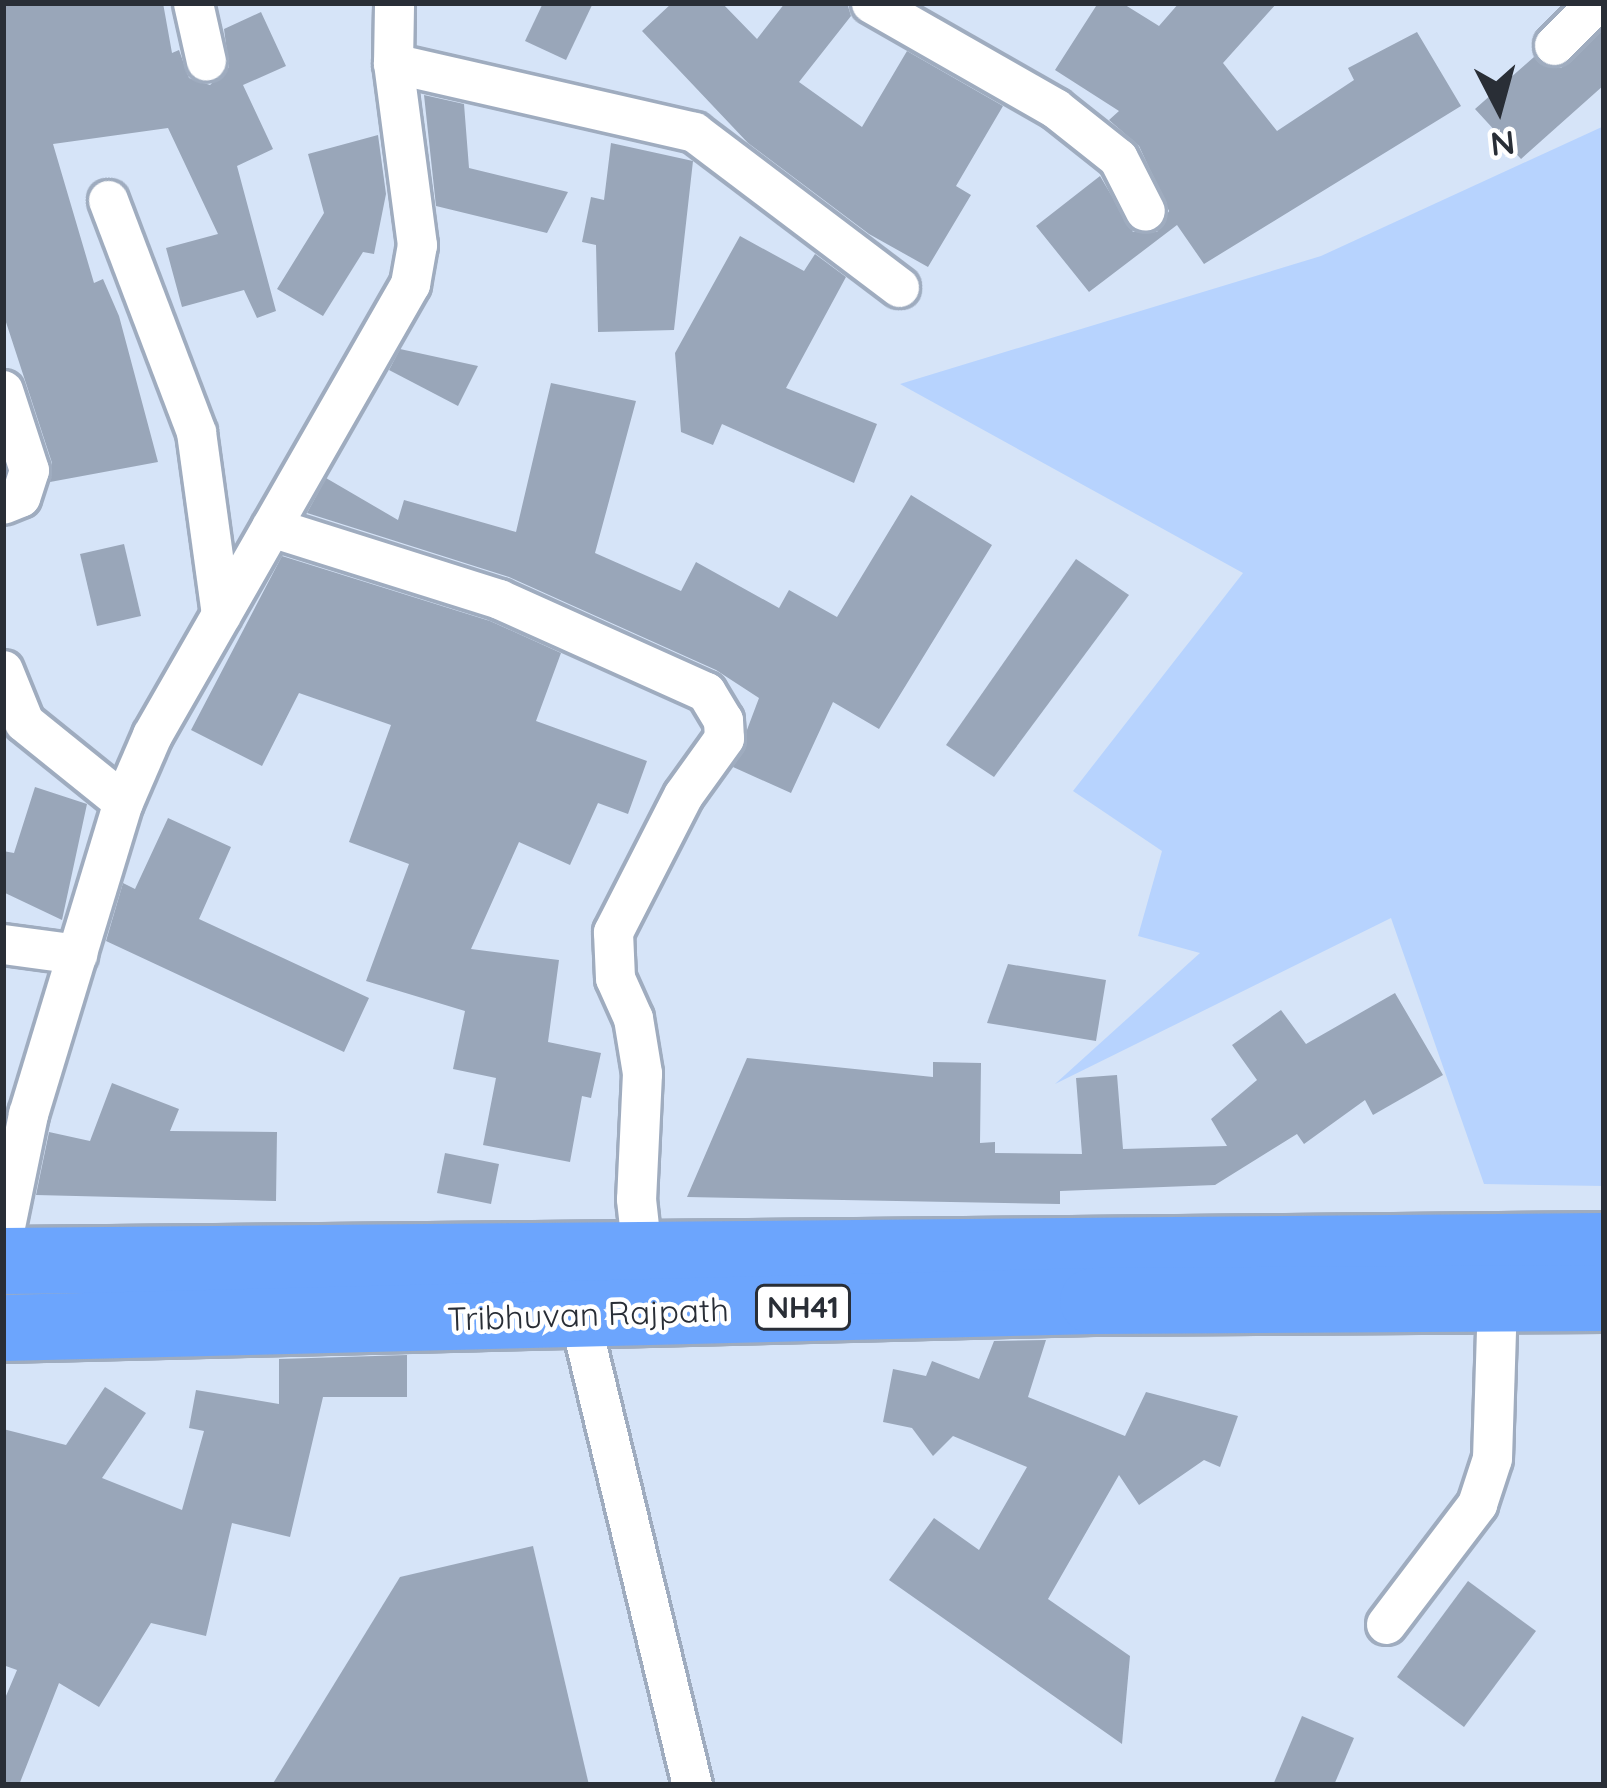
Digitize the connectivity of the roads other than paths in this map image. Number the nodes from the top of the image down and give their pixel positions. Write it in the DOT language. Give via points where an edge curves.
graph roads {
  1 [pos="193,3"];
  2 [pos="394,3"];
  3 [pos="871,3"];
  4 [pos="1595,3"];
  5 [pos="1554,45"];
  6 [pos="206,61"];
  7 [pos="393,63"];
  8 [pos="108,200"];
  9 [pos="1145,211"];
  10 [pos="899,286"];
  11 [pos="3,390"];
  12 [pos="3,504"];
  13 [pos="271,526"];
  14 [pos="221,614"];
  15 [pos="3,670"];
  16 [pos="123,802"];
  17 [pos="3,944"];
  18 [pos="76,953"];
  19 [pos="3,1236"];
  20 [pos="1604,1246"];
  21 [pos="3,1261"];
  22 [pos="645,1282"];
  23 [pos="574,1284"];
  24 [pos="1497,1294"];
  25 [pos="1604,1298"];
  26 [pos="3,1328"];
  27 [pos="1386,1624"];
  28 [pos="692,1785"];
  1 -- 6 [label="street"];
  2 -- 7 [label="street"];
  3 -- 9 [label="street" via="1055,108 1118,158"];
  4 -- 5 [label="street"];
  7 -- 10 [label="street" via="694,132"];
  7 -- 13 [label="street" via="417,245 410,284"];
  8 -- 14 [label="street" via="196,432"];
  11 -- 12 [label="street" via="29,470 28,486"];
  13 -- 14 [label="street"];
  13 -- 22 [label="street" via="499,599 706,692 723,719 724,738 683,795 614,932 615,978 633,1018 642,1073 636,1199"];
  14 -- 16 [label="street"];
  15 -- 16 [label="street" via="24,722"];
  16 -- 18 [label="street"];
  17 -- 18 [label="street"];
  18 -- 19 [label="street" via="28,1114"];
  20 -- 22 [label="highway, Tribhuvan Rajpath / NH41"];
  21 -- 23 [label="highway, Tribhuvan Rajpath / NH41"];
  22 -- 23 [label="highway, Tribhuvan Rajpath / NH41"];
  22 -- 24 [label="highway, Tribhuvan Rajpath / NH41"];
  23 -- 26 [label="highway, Tribhuvan Rajpath / NH41"];
  23 -- 28 [label="street"];
  24 -- 25 [label="highway, Tribhuvan Rajpath / NH41"];
  24 -- 27 [label="street" via="1492,1458 1478,1504"];
}
